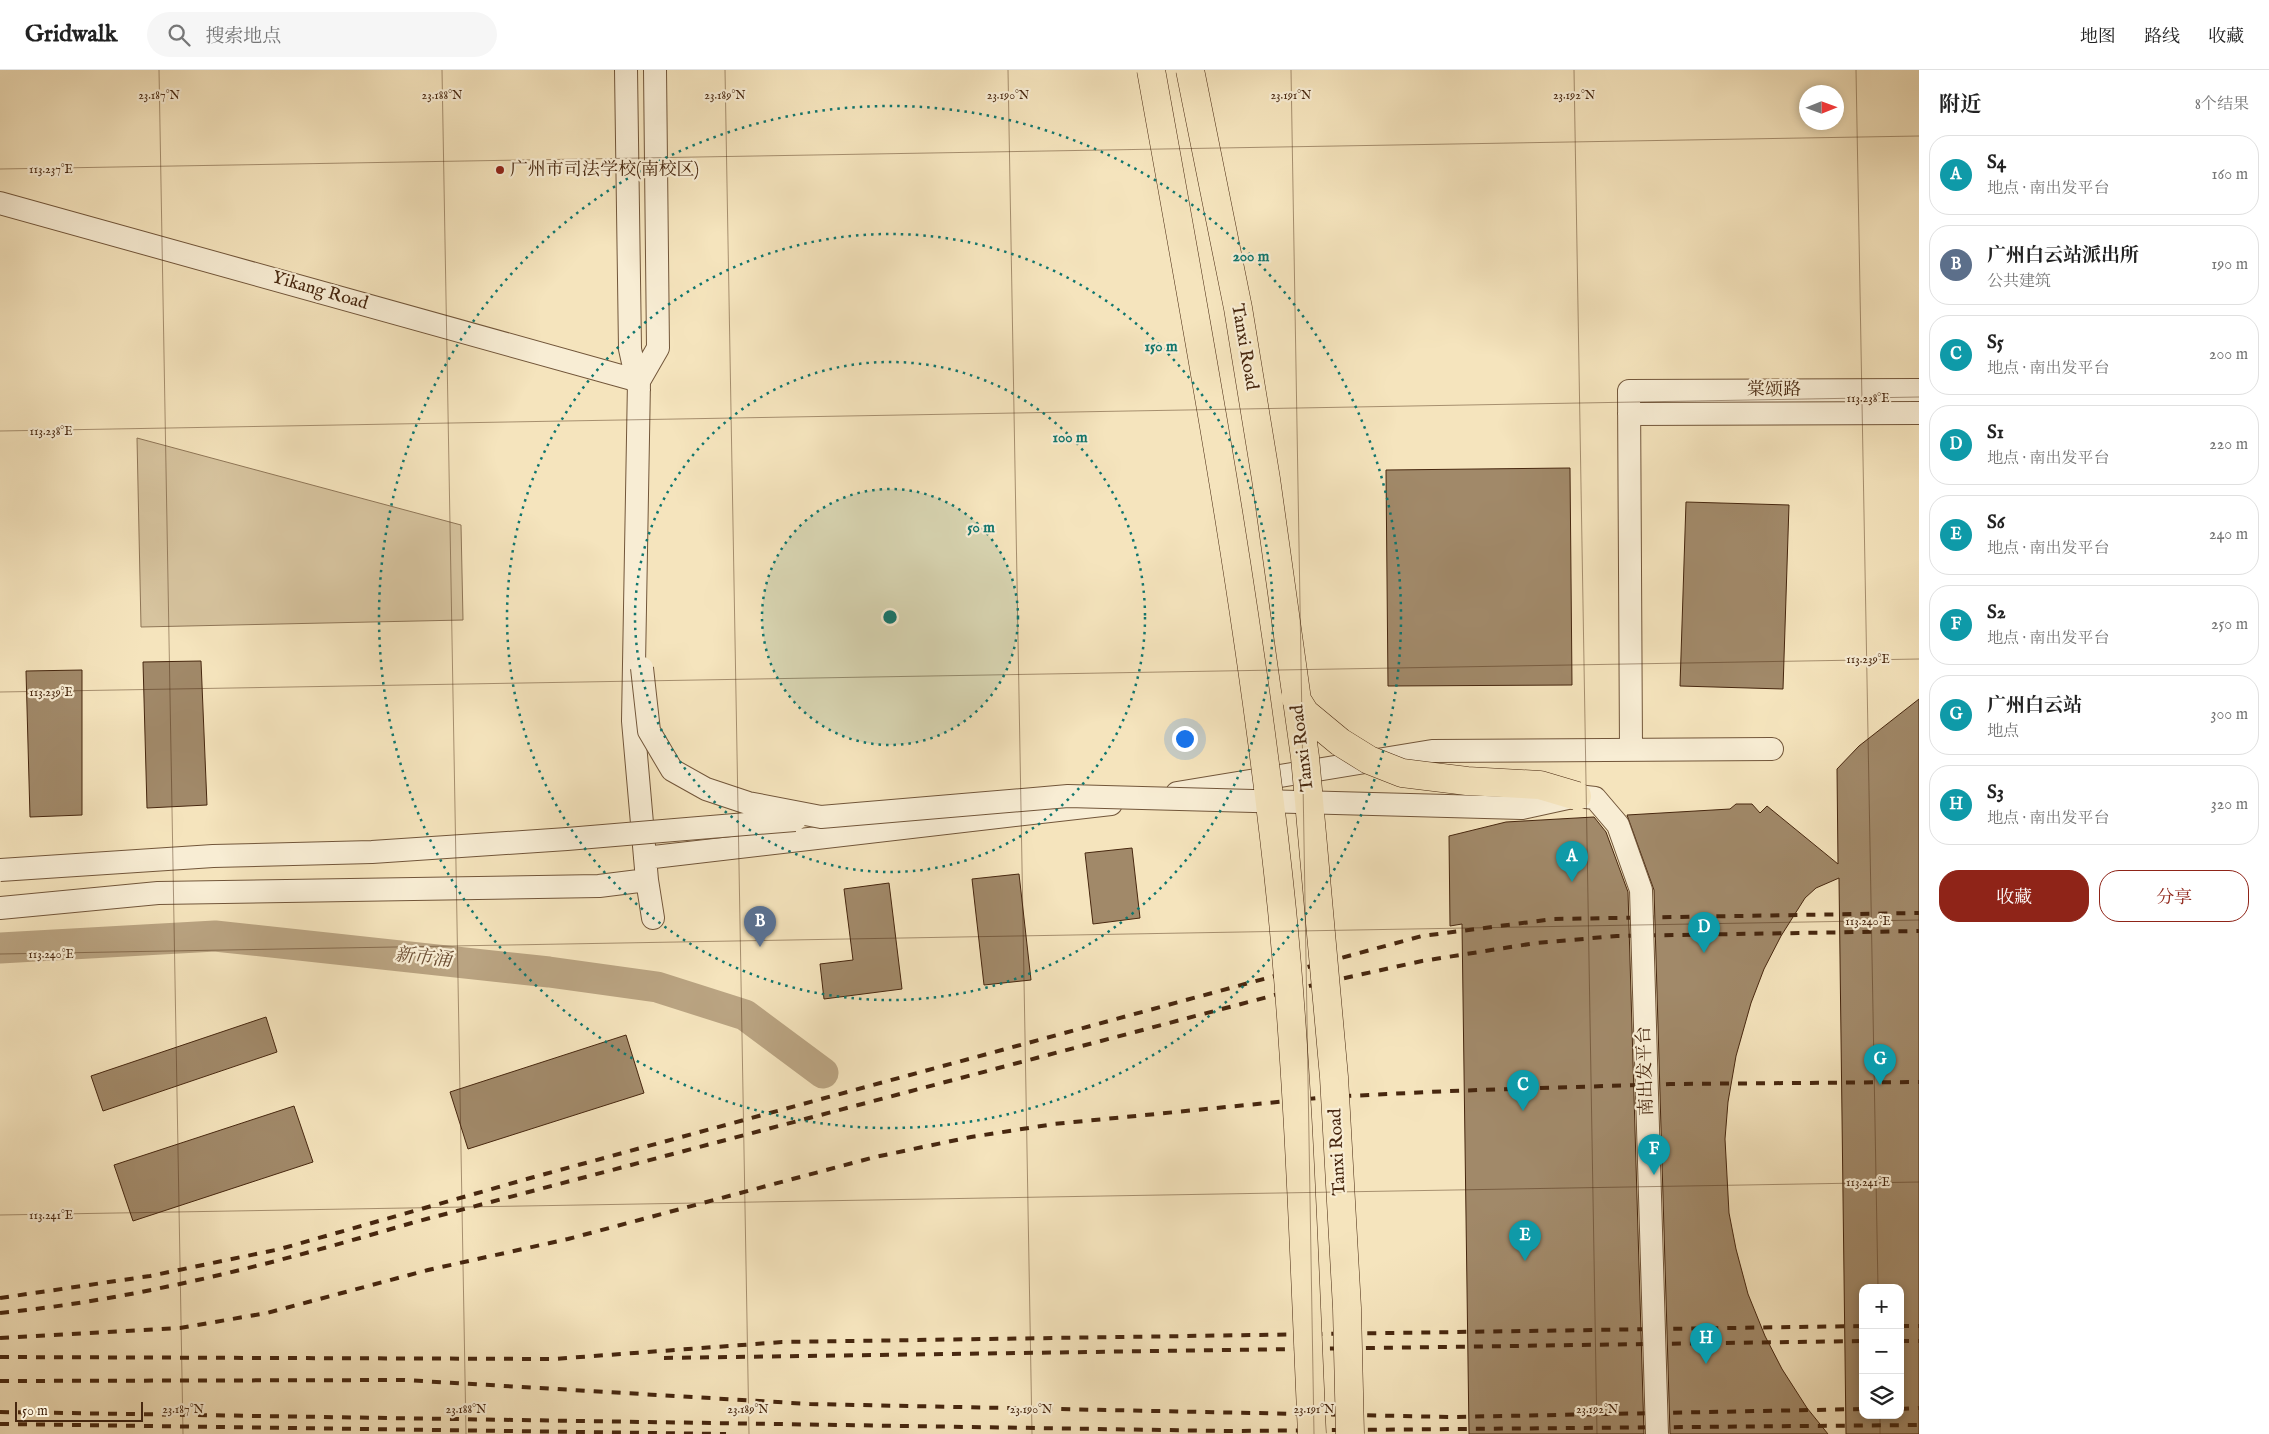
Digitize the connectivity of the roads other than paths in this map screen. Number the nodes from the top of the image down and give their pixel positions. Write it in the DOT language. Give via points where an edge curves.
graph roads {
  1 [pos="626,70"];
  2 [pos="655,70"];
  3 [pos="1151,70"];
  4 [pos="1175,70"];
  5 [pos="1190,70"];
  6 [pos="0,203"];
  7 [pos="639,381"];
  8 [pos="1919,390"];
  9 [pos="1919,413"];
  10 [pos="1629,414"];
  11 [pos="1631,749"];
  12 [pos="1772,749"];
  13 [pos="1577,796"];
  14 [pos="821,817"];
  15 [pos="645,858"];
  16 [pos="0,870"];
  17 [pos="647,880"];
  18 [pos="0,908"];
  19 [pos="653,918"];
  20 [pos="1312,1434"];
  21 [pos="1350,1434"];
  22 [pos="1657,1434"];
  1 -- 7 [label="street" via="630,349"];
  2 -- 7 [label="street" via="658,348"];
  3 -- 20 [label="main road, bridge" via="1200,344 1268,790 1296,1081"];
  4 -- 13 [label="main road, bridge" via="1235,363 1285,671 1292,693 1305,713 1340,742 1369,760 1402,773 1540,785"];
  5 -- 21 [label="main road, Tanxi Road, bridge" via="1238,308 1305,757 1334,1077"];
  6 -- 7 [label="street, Yikang Road"];
  7 -- 14 [label="street, bridge" via="645,465 642,668 649,731 672,770 706,789 748,803"];
  7 -- 15 [label="street" via="633,721"];
  8 -- 10 [label="street, 棠颂路" via="1629,391"];
  9 -- 10 [label="street, 棠颂路"];
  10 -- 11 [label="street"];
  11 -- 12 [label="street"];
  11 -- 15 [label="street" via="1432,751 1117,804"];
  13 -- 14 [label="street, bridge" via="1522,808 1068,796"];
  13 -- 22 [label="street, 南出发平台, bridge" via="1595,798 1618,825 1641,890"];
  14 -- 16 [label="street, bridge" via="382,852 213,856"];
  15 -- 17 [label="street"];
  17 -- 18 [label="street" via="599,886 158,893"];
  17 -- 19 [label="street"];
}
